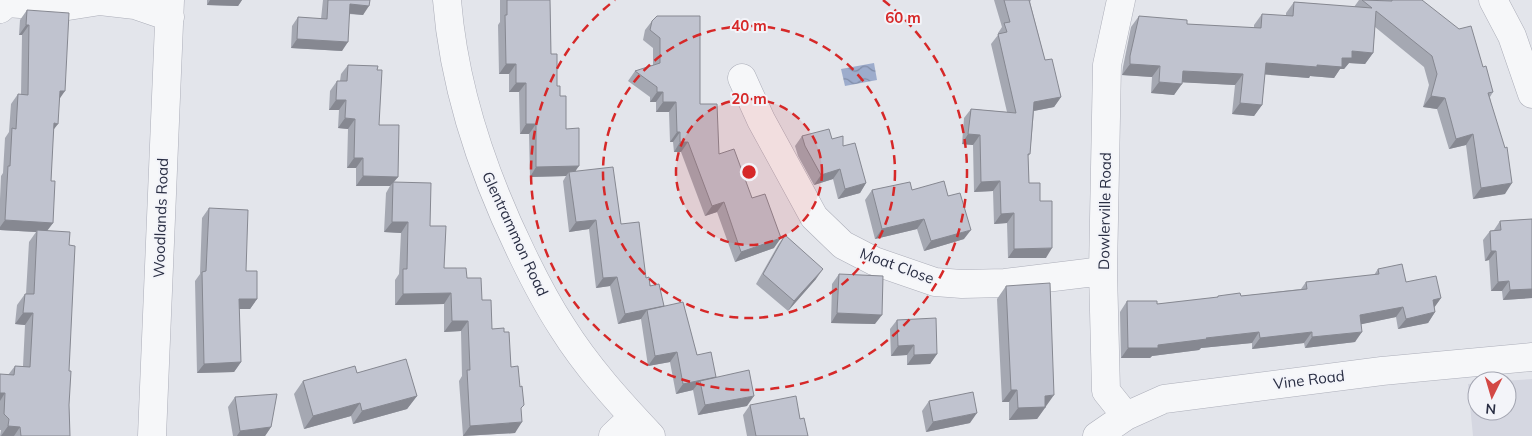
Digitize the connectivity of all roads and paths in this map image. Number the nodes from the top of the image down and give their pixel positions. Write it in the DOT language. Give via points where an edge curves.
graph roads {
  1 [pos="447,0"];
  2 [pos="1121,0"];
  3 [pos="1493,0"];
  4 [pos="0,9"];
  5 [pos="170,9"];
  6 [pos="742,78"];
  7 [pos="1532,94"];
  8 [pos="1104,271"];
  9 [pos="1532,357"];
  10 [pos="1126,416"];
  11 [pos="642,426"];
  12 [pos="152,436"];
  13 [pos="613,436"];
  14 [pos="1097,436"];
  1 -- 11 [label="street, Glentrammon Road" via="452,47 468,116 496,198 562,328 603,384"];
  2 -- 8 [label="street, Dowlerville Road" via="1107,65"];
  3 -- 7 [label="street" via="1512,36"];
  4 -- 5 [label="street" via="8,4 62,7 100,0"];
  5 -- 12 [label="street, Woodlands Road"];
  6 -- 8 [label="street, Moat Close" via="814,217 843,245 935,282 1005,283"];
  8 -- 10 [label="street, Dowlerville Road" via="1106,391"];
  9 -- 10 [label="street, Vine Road" via="1382,371 1164,398"];
  10 -- 14 [label="street, Vine Road"];
  11 -- 13 [label="street"];
}
